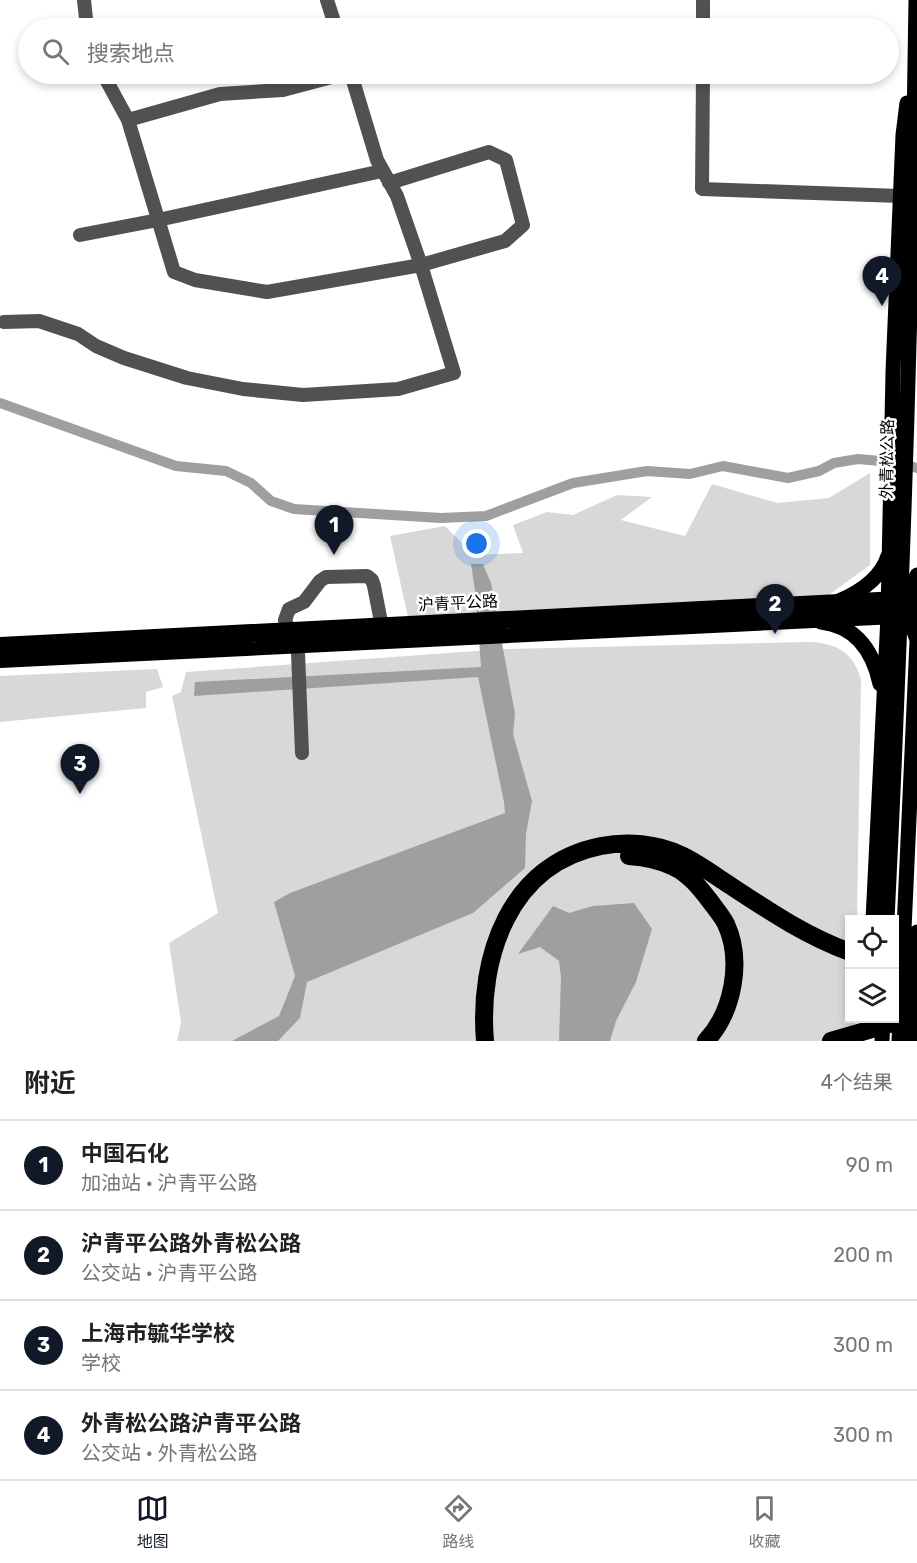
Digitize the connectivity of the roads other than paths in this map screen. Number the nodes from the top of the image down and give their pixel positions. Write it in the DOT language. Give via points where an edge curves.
graph roads {
  1 [pos="84,0"];
  2 [pos="327,0"];
  3 [pos="703,0"];
  4 [pos="916,0"];
  5 [pos="86,18"];
  6 [pos="333,18"];
  7 [pos="703,18"];
  8 [pos="915,50"];
  9 [pos="109,84"];
  10 [pos="306,84"];
  11 [pos="354,84"];
  12 [pos="703,84"];
  13 [pos="128,120"];
  14 [pos="386,177"];
  15 [pos="900,196"];
  16 [pos="158,220"];
  17 [pos="80,235"];
  18 [pos="421,265"];
  19 [pos="4,322"];
  20 [pos="890,510"];
  21 [pos="917,533"];
  22 [pos="890,538"];
  23 [pos="917,575"];
  24 [pos="833,603"];
  25 [pos="904,607"];
  26 [pos="803,620"];
  27 [pos="382,627"];
  28 [pos="503,627"];
  29 [pos="469,629"];
  30 [pos="293,637"];
  31 [pos="917,641"];
  32 [pos="0,646"];
  33 [pos="110,647"];
  34 [pos="0,659"];
  35 [pos="884,724"];
  36 [pos="302,753"];
  37 [pos="873,915"];
  38 [pos="887,915"];
  39 [pos="917,932"];
  40 [pos="502,941"];
  41 [pos="845,950"];
  42 [pos="899,966"];
  43 [pos="917,969"];
  44 [pos="917,1016"];
  45 [pos="868,1023"];
  46 [pos="883,1023"];
  47 [pos="485,1041"];
  48 [pos="497,1041"];
  49 [pos="706,1041"];
  50 [pos="831,1041"];
  51 [pos="867,1041"];
  52 [pos="882,1041"];
  53 [pos="899,1041"];
  54 [pos="912,1041"];
  1 -- 5 [label="street"];
  2 -- 6 [label="street"];
  3 -- 7 [label="street"];
  4 -- 8 [label="main road, 外青松公路"];
  8 -- 15 [label="main road" via="905,115"];
  8 -- 38 [label="main road, 外青松公路" via="900,652"];
  9 -- 13 [label="street"];
  10 -- 13 [label="street" via="283,90 220,94"];
  11 -- 14 [label="street"];
  12 -- 15 [label="street" via="702,189"];
  13 -- 16 [label="street"];
  14 -- 16 [label="street"];
  14 -- 18 [label="street" via="397,196"];
  14 -- 18 [label="street" via="489,152 506,160 523,225 505,241"];
  15 -- 20 [label="main road"];
  16 -- 17 [label="street"];
  16 -- 18 [label="street" via="174,272 195,280 267,292"];
  18 -- 19 [label="street" via="454,373 398,389 303,395 243,389 187,378 124,358 78,334 39,321"];
  20 -- 21 [label="main road" via="900,531"];
  20 -- 22 [label="main road"];
  22 -- 24 [label="main road" via="887,560 880,572 855,595"];
  22 -- 25 [label="main road"];
  23 -- 25 [label="main road"];
  24 -- 25 [label="highway, 沪青平公路"];
  24 -- 28 [label="highway, 沪青平公路"];
  25 -- 26 [label="highway, 沪青平公路"];
  25 -- 31 [label="main road"];
  25 -- 35 [label="main road" via="885,691"];
  26 -- 28 [label="highway, 沪青平公路"];
  26 -- 35 [label="main road" via="839,626 859,638 874,659"];
  27 -- 29 [label="highway, 沪青平公路"];
  27 -- 30 [label="highway, 沪青平公路"];
  27 -- 30 [label="street" via="370,578 326,577 304,602 289,609 285,618"];
  28 -- 29 [label="highway, 沪青平公路"];
  29 -- 30 [label="highway, 沪青平公路"];
  30 -- 33 [label="highway, 沪青平公路"];
  30 -- 36 [label="street" via="298,652"];
  31 -- 53 [label="main road"];
  32 -- 33 [label="highway, 沪青平公路"];
  33 -- 34 [label="highway, 沪青平公路"];
  35 -- 37 [label="main road"];
  39 -- 54 [label="main road"];
  40 -- 41 [label="highway" via="510,910 529,884 554,864 584,849 615,843 649,845 679,854 802,932"];
  40 -- 47 [label="highway" via="489,963"];
  40 -- 48 [label="highway"];
  40 -- 49 [label="highway" via="537,894 560,874 588,860 615,855 646,857 674,867 699,885 726,923 733,945 732,993 723,1017"];
  42 -- 43 [label="highway"];
  44 -- 50 [label="highway"];
  45 -- 51 [label="main road"];
  46 -- 52 [label="main road"];
}
